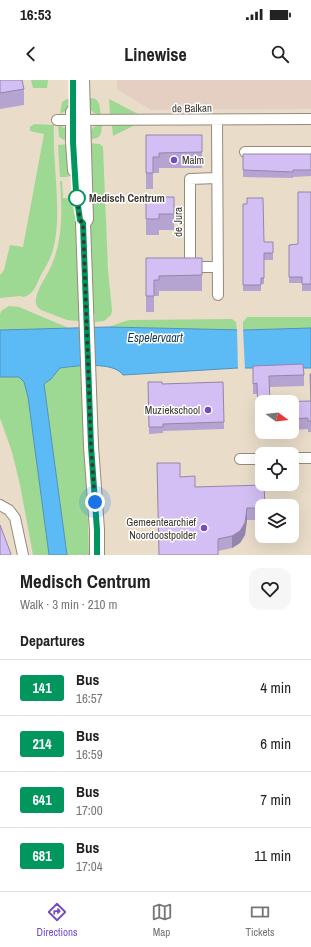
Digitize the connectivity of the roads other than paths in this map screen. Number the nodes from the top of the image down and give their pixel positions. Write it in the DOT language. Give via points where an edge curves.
graph roads {
  1 [pos="73,80"];
  2 [pos="82,80"];
  3 [pos="311,119"];
  4 [pos="57,120"];
  5 [pos="78,120"];
  6 [pos="217,120"];
  7 [pos="244,152"];
  8 [pos="311,152"];
  9 [pos="217,178"];
  10 [pos="218,267"];
  11 [pos="218,295"];
  12 [pos="299,458"];
  13 [pos="311,458"];
  14 [pos="240,459"];
  15 [pos="255,459"];
  16 [pos="3,506"];
  17 [pos="22,555"];
  18 [pos="97,555"];
  1 -- 5 [label="main road"];
  2 -- 5 [label="main road"];
  3 -- 6 [label="street, de Balkan"];
  4 -- 5 [label="street, de Balkan"];
  5 -- 6 [label="street, de Balkan"];
  5 -- 18 [label="main road" via="73,142 76,192 80,220 83,223"];
  6 -- 9 [label="street"];
  7 -- 8 [label="street"];
  9 -- 10 [label="street"];
  9 -- 10 [label="street, de Jura" via="190,179 190,266"];
  10 -- 11 [label="street"];
  12 -- 13 [label="street"];
  14 -- 15 [label="street"];
  16 -- 17 [label="street" via="15,518"];
}
